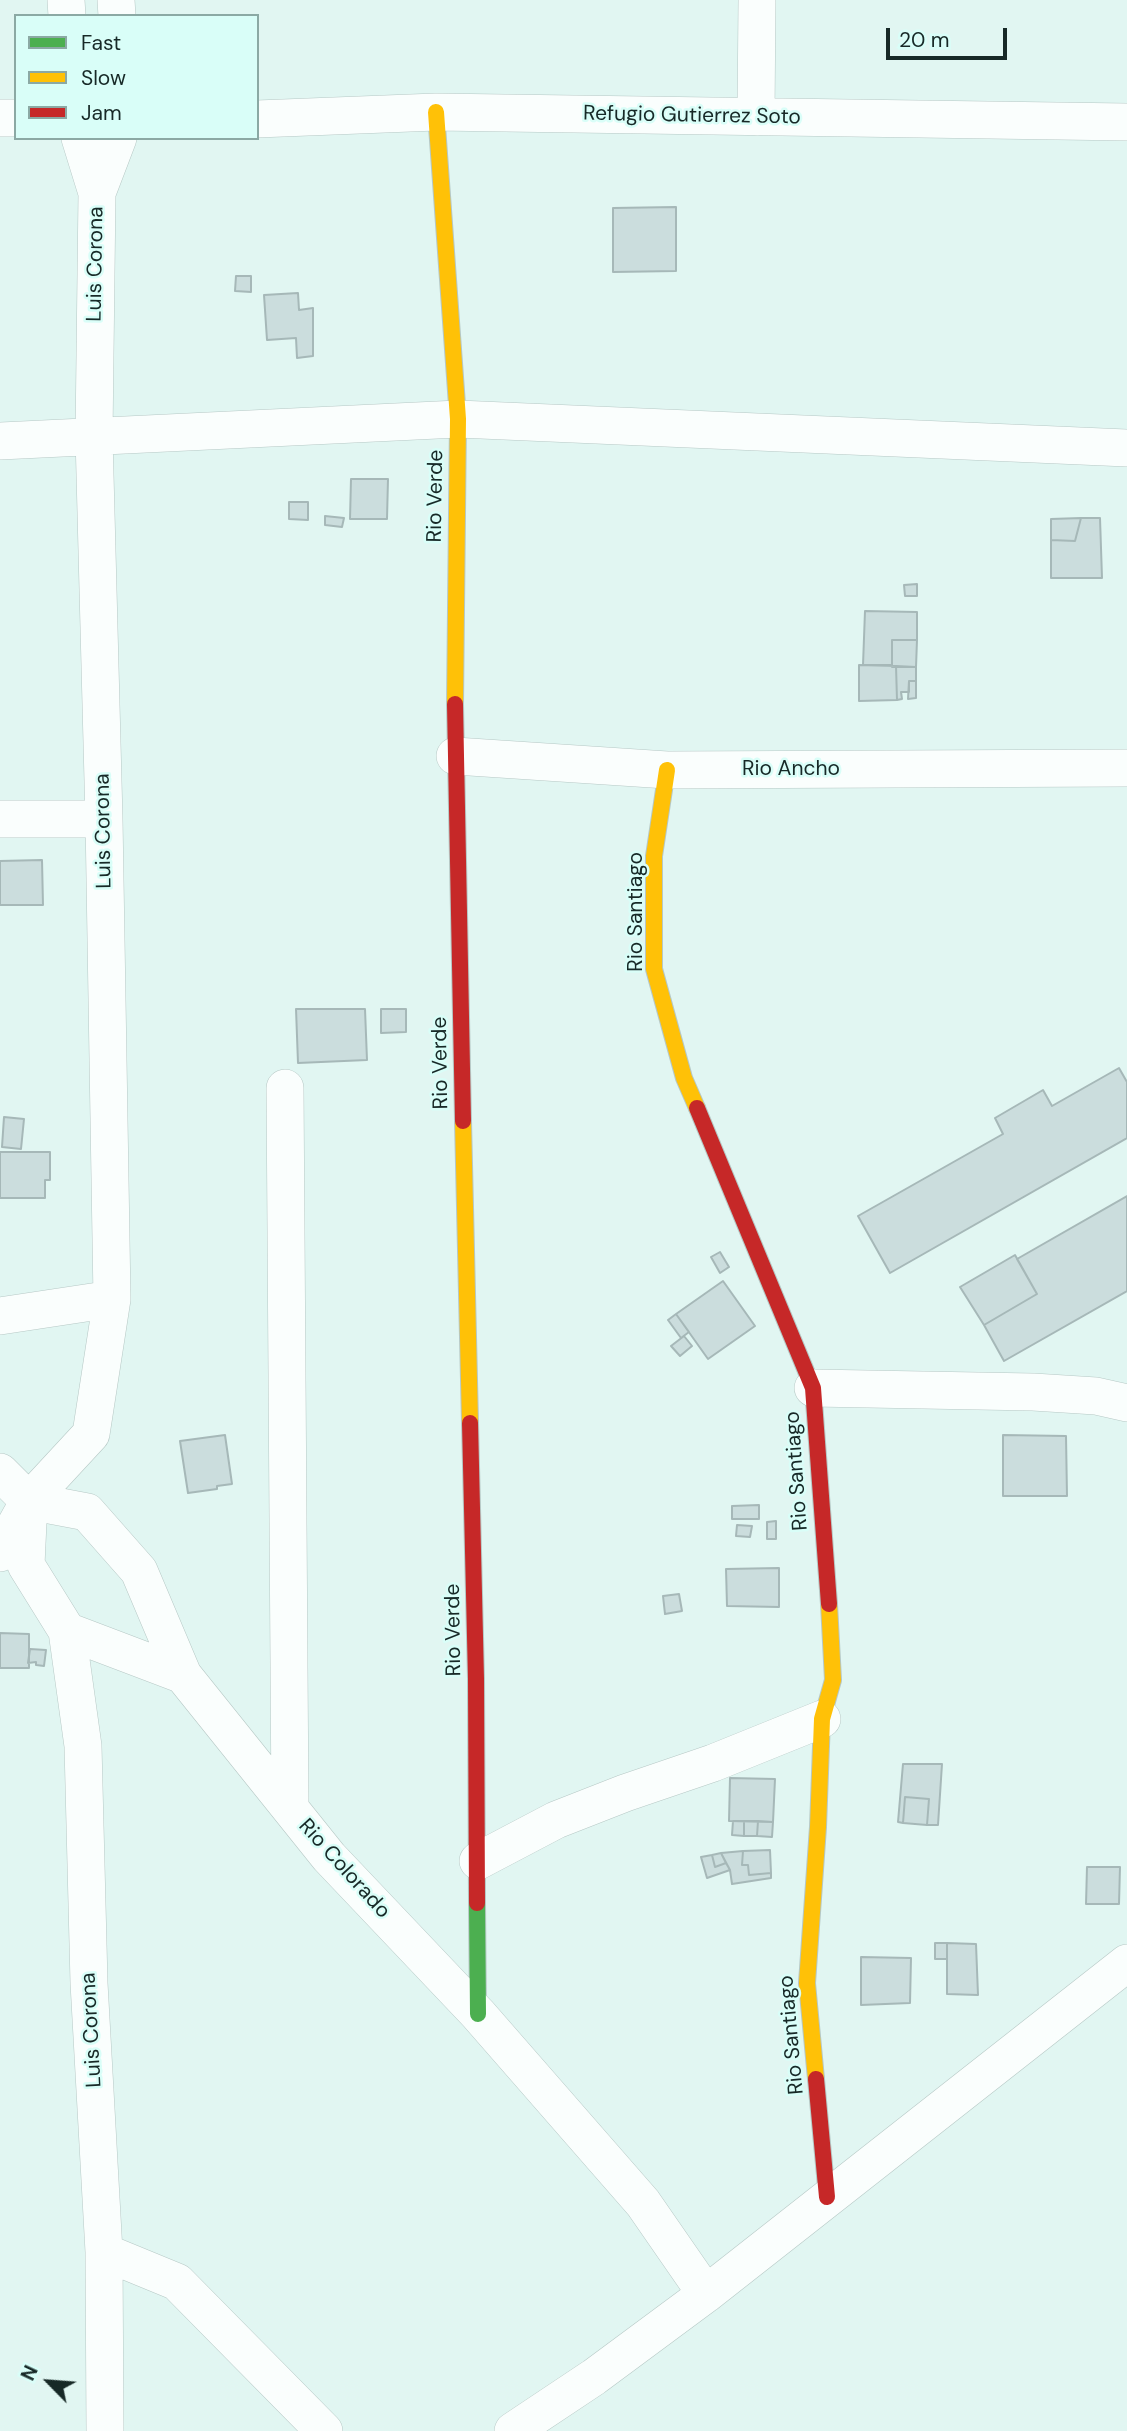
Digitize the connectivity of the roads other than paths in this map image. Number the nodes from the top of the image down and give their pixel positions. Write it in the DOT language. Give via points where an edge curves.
graph roads {
  1 [pos="757,0"];
  2 [pos="436,113"];
  3 [pos="757,117"];
  4 [pos="259,119"];
  5 [pos="1127,122"];
  6 [pos="80,140"];
  7 [pos="117,140"];
  8 [pos="97,194"];
  9 [pos="458,419"];
  10 [pos="94,436"];
  11 [pos="0,441"];
  12 [pos="1127,447"];
  13 [pos="455,756"];
  14 [pos="1127,768"];
  15 [pos="667,770"];
  16 [pos="0,819"];
  17 [pos="104,819"];
  18 [pos="285,1088"];
  19 [pos="112,1299"];
  20 [pos="0,1316"];
  21 [pos="813,1388"];
  22 [pos="1127,1403"];
  23 [pos="0,1472"];
  24 [pos="29,1501"];
  25 [pos="0,1553"];
  26 [pos="67,1630"];
  27 [pos="183,1675"];
  28 [pos="822,1719"];
  29 [pos="290,1808"];
  30 [pos="478,1861"];
  31 [pos="1127,1963"];
  32 [pos="478,2014"];
  33 [pos="827,2197"];
  34 [pos="104,2252"];
  35 [pos="706,2294"];
  36 [pos="105,2431"];
  37 [pos="324,2431"];
  38 [pos="513,2431"];
  1 -- 3 [label="street"];
  2 -- 3 [label="street, Refugio Gutierrez Soto"];
  2 -- 4 [label="street, Refugio Gutierrez Soto"];
  2 -- 9 [label="street, Rio Verde"];
  3 -- 5 [label="street, Refugio Gutierrez Soto"];
  6 -- 8 [label="street, Luis Corona"];
  7 -- 8 [label="street"];
  8 -- 10 [label="street, Luis Corona"];
  9 -- 10 [label="street"];
  9 -- 12 [label="street"];
  9 -- 13 [label="street, Rio Verde"];
  10 -- 11 [label="street"];
  10 -- 17 [label="street, Luis Corona"];
  13 -- 15 [label="street, Rio Ancho"];
  13 -- 30 [label="street, Rio Verde"];
  14 -- 15 [label="street, Rio Ancho"];
  15 -- 21 [label="street, Rio Santiago" via="654,856 654,969 684,1078"];
  16 -- 17 [label="street"];
  17 -- 19 [label="street, Luis Corona"];
  18 -- 29 [label="street"];
  19 -- 20 [label="street"];
  19 -- 24 [label="street, Luis Corona" via="91,1434"];
  21 -- 22 [label="street" via="1033,1392"];
  21 -- 28 [label="street, Rio Santiago" via="832,1636 833,1680"];
  23 -- 24 [label="street"];
  24 -- 25 [label="street, Luis Corona"];
  24 -- 26 [label="street" via="26,1565"];
  24 -- 27 [label="street" via="87,1512 104,1531 139,1571"];
  26 -- 27 [label="street, Rio Colorado"];
  26 -- 34 [label="street, Luis Corona" via="83,1746 89,1983"];
  27 -- 29 [label="street, Rio Colorado"];
  28 -- 30 [label="street" via="556,1820"];
  28 -- 33 [label="street, Rio Santiago" via="807,1983"];
  29 -- 32 [label="street, Rio Colorado" via="329,1857"];
  30 -- 32 [label="street, Rio Verde"];
  31 -- 33 [label="street"];
  32 -- 35 [label="street, Rio Colorado" via="643,2203"];
  33 -- 35 [label="street"];
  34 -- 36 [label="street, Luis Corona"];
  34 -- 37 [label="street" via="177,2282"];
  35 -- 38 [label="street"];
}
